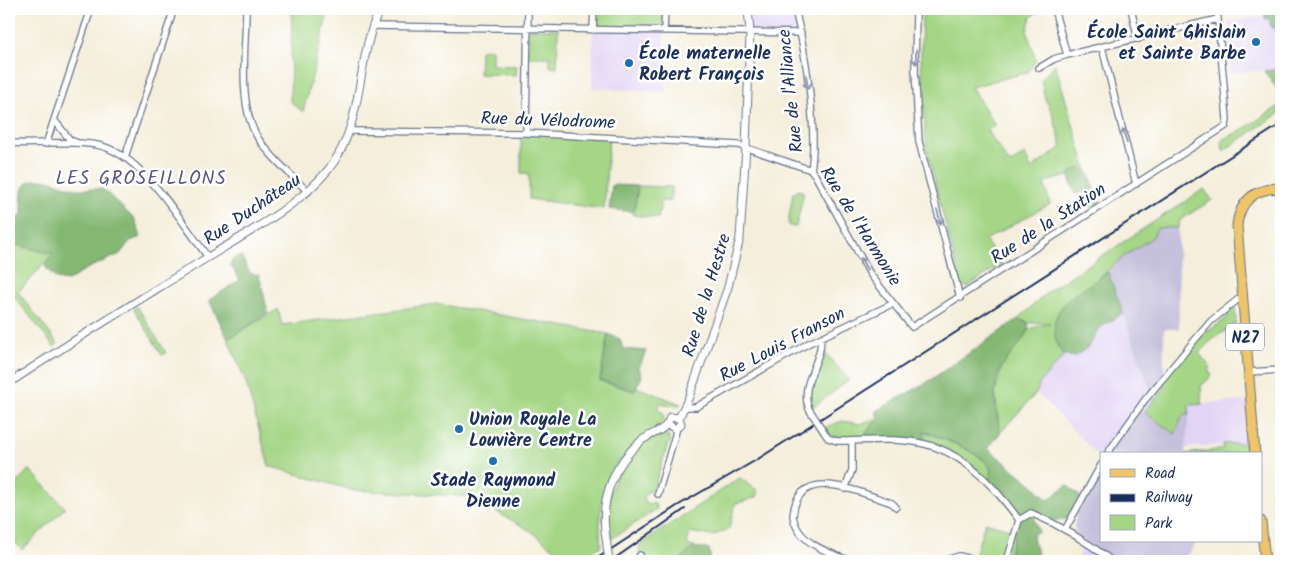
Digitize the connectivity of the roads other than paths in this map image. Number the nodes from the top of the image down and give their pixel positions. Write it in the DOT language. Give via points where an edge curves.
graph roads {
  1 [pos="91,9"];
  2 [pos="174,9"];
  3 [pos="246,9"];
  4 [pos="380,9"];
  5 [pos="528,9"];
  6 [pos="594,9"];
  7 [pos="665,9"];
  8 [pos="748,9"];
  9 [pos="795,9"];
  10 [pos="916,9"];
  11 [pos="1054,9"];
  12 [pos="1131,9"];
  13 [pos="1218,10"];
  14 [pos="1218,18"];
  15 [pos="373,26"];
  16 [pos="528,29"];
  17 [pos="593,30"];
  18 [pos="664,31"];
  19 [pos="750,33"];
  20 [pos="801,33"];
  21 [pos="1138,39"];
  22 [pos="1102,46"];
  23 [pos="1067,56"];
  24 [pos="1039,68"];
  25 [pos="54,121"];
  26 [pos="348,131"];
  27 [pos="526,133"];
  28 [pos="9,143"];
  29 [pos="46,144"];
  30 [pos="80,144"];
  31 [pos="746,146"];
  32 [pos="125,157"];
  33 [pos="811,170"];
  34 [pos="1136,184"];
  35 [pos="1281,188"];
  36 [pos="308,192"];
  37 [pos="208,257"];
  38 [pos="1241,297"];
  39 [pos="960,298"];
  40 [pos="892,304"];
  41 [pos="912,327"];
  42 [pos="820,338"];
  43 [pos="809,344"];
  44 [pos="816,355"];
  45 [pos="1281,370"];
  46 [pos="1248,372"];
  47 [pos="9,383"];
  48 [pos="685,407"];
  49 [pos="679,418"];
  50 [pos="668,424"];
  51 [pos="677,428"];
  52 [pos="852,441"];
  53 [pos="1109,452"];
  54 [pos="1255,452"];
  55 [pos="1100,467"];
  56 [pos="845,489"];
  57 [pos="658,494"];
  58 [pos="896,507"];
  59 [pos="1019,520"];
  60 [pos="1066,528"];
  61 [pos="1262,531"];
  62 [pos="609,561"];
  63 [pos="851,561"];
  64 [pos="942,561"];
  65 [pos="980,561"];
  66 [pos="1007,561"];
  67 [pos="1112,561"];
  68 [pos="1265,561"];
  1 -- 25 [label="street"];
  2 -- 32 [label="street"];
  3 -- 36 [label="street" via="246,95 251,123 265,147"];
  4 -- 15 [label="street, Rue Duchâteau"];
  5 -- 16 [label="street"];
  6 -- 17 [label="street"];
  7 -- 18 [label="street"];
  8 -- 19 [label="street, Rue de la Hestre"];
  9 -- 20 [label="street, Rue de l'Alliance"];
  10 -- 39 [label="street, one-way" via="919,142"];
  11 -- 23 [label="street"];
  12 -- 21 [label="street"];
  13 -- 14 [label="street"];
  14 -- 21 [label="street"];
  14 -- 34 [label="street, Rue de la Station" via="1227,123 1223,129"];
  15 -- 16 [label="street"];
  15 -- 26 [label="street, Rue Duchâteau"];
  16 -- 17 [label="street"];
  16 -- 27 [label="street"];
  17 -- 18 [label="street"];
  18 -- 19 [label="street"];
  19 -- 20 [label="street"];
  19 -- 31 [label="street, Rue de la Hestre"];
  20 -- 33 [label="street, Rue de l'Alliance, one-way" via="811,118"];
  21 -- 22 [label="street"];
  22 -- 23 [label="street"];
  34 -- 22 [label="street, one-way"];
  23 -- 24 [label="street"];
  25 -- 29 [label="street"];
  25 -- 30 [label="street" via="70,140"];
  26 -- 27 [label="street, Rue du Vélodrome"];
  26 -- 36 [label="street, Rue Duchâteau" via="331,166"];
  27 -- 31 [label="street, Rue du Vélodrome"];
  28 -- 29 [label="street"];
  29 -- 30 [label="street"];
  30 -- 32 [label="street" via="106,148"];
  31 -- 33 [label="street, Rue de l'Harmonie"];
  31 -- 48 [label="street, Rue de la Hestre" via="742,226 737,255"];
  32 -- 37 [label="street" via="142,171"];
  40 -- 33 [label="street, Rue de l'Harmonie, one-way" via="866,269 827,193"];
  34 -- 39 [label="street, Rue de la Station"];
  35 -- 38 [label="main road, N27" via="1253,194 1241,207 1237,244"];
  36 -- 37 [label="street, Rue Duchâteau"];
  37 -- 47 [label="street, Rue Duchâteau"];
  38 -- 46 [label="main road, N27"];
  38 -- 53 [label="street" via="1211,321 1194,341 1144,401"];
  39 -- 41 [label="street, Rue de la Station"];
  40 -- 41 [label="street, Rue de l'Harmonie"];
  40 -- 42 [label="street, Rue Louis Franson"];
  42 -- 43 [label="street, Rue Louis Franson"];
  42 -- 44 [label="street"];
  43 -- 44 [label="street"];
  43 -- 48 [label="street, Rue Louis Franson" via="701,405"];
  44 -- 52 [label="street, bridge" via="806,394 809,409 833,440"];
  45 -- 46 [label="street"];
  46 -- 54 [label="main road, N27"];
  48 -- 49 [label="street, Rue de la Hestre"];
  49 -- 50 [label="street" via="672,416"];
  49 -- 51 [label="street, Rue de la Hestre"];
  50 -- 51 [label="street" via="672,429"];
  50 -- 62 [label="street, bridge" via="640,441 616,471 606,499"];
  51 -- 57 [label="street, Rue de la Hestre"];
  52 -- 56 [label="street" via="852,470"];
  52 -- 59 [label="street" via="910,442 935,447 989,482"];
  55 -- 60 [label="street"];
  56 -- 58 [label="street" via="892,502"];
  56 -- 63 [label="street" via="827,484 809,488 797,500 793,516 796,528 806,539"];
  59 -- 60 [label="street" via="1031,512"];
  59 -- 66 [label="street"];
  60 -- 67 [label="street"];
  61 -- 68 [label="main road"];
  64 -- 65 [label="street" via="959,556"];
}
